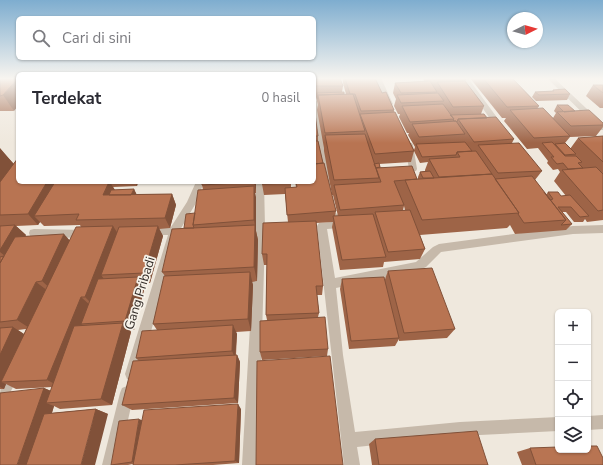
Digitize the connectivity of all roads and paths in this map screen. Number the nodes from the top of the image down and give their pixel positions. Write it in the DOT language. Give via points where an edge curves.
graph roads {
  1 [pos="388,100"];
  2 [pos="480,100"];
  3 [pos="573,100"];
  4 [pos="316,111"];
  5 [pos="393,112"];
  6 [pos="603,128"];
  7 [pos="505,134"];
  8 [pos="406,138"];
  9 [pos="413,169"];
  10 [pos="199,184"];
  11 [pos="260,184"];
  12 [pos="330,191"];
  13 [pos="333,205"];
  14 [pos="42,220"];
  15 [pos="288,229"];
  16 [pos="603,229"];
  17 [pos="174,231"];
  18 [pos="136,232"];
  19 [pos="34,233"];
  20 [pos="83,234"];
  21 [pos="98,234"];
  22 [pos="260,235"];
  23 [pos="237,236"];
  24 [pos="190,240"];
  25 [pos="28,244"];
  26 [pos="76,248"];
  27 [pos="330,284"];
  28 [pos="18,364"];
  29 [pos="0,398"];
  30 [pos="603,422"];
  31 [pos="591,423"];
  32 [pos="555,424"];
  33 [pos="349,440"];
  34 [pos="110,465"];
  35 [pos="250,465"];
  36 [pos="352,465"];
  1 -- 5 [label="street"];
  2 -- 7 [label="street"];
  3 -- 6 [label="street"];
  4 -- 12 [label="street"];
  8 -- 9 [label="street" via="411,151"];
  10 -- 17 [label="street, Gang Pribadi"];
  11 -- 22 [label="street"];
  13 -- 27 [label="street" via="337,225 318,227"];
  14 -- 19 [label="street"];
  15 -- 22 [label="street" via="267,230"];
  16 -- 27 [label="street" via="573,230 439,248 434,250 425,263 418,266"];
  17 -- 18 [label="street"];
  17 -- 24 [label="street" via="182,240"];
  17 -- 34 [label="street, Gang Pribadi" via="137,354"];
  19 -- 20 [label="street"];
  19 -- 25 [label="street"];
  20 -- 21 [label="street"];
  20 -- 26 [label="street"];
  22 -- 23 [label="street"];
  22 -- 35 [label="street"];
  27 -- 33 [label="street"];
  28 -- 29 [label="street"];
  30 -- 31 [label="street"];
  32 -- 33 [label="street" via="460,429"];
  33 -- 36 [label="street"];
}
